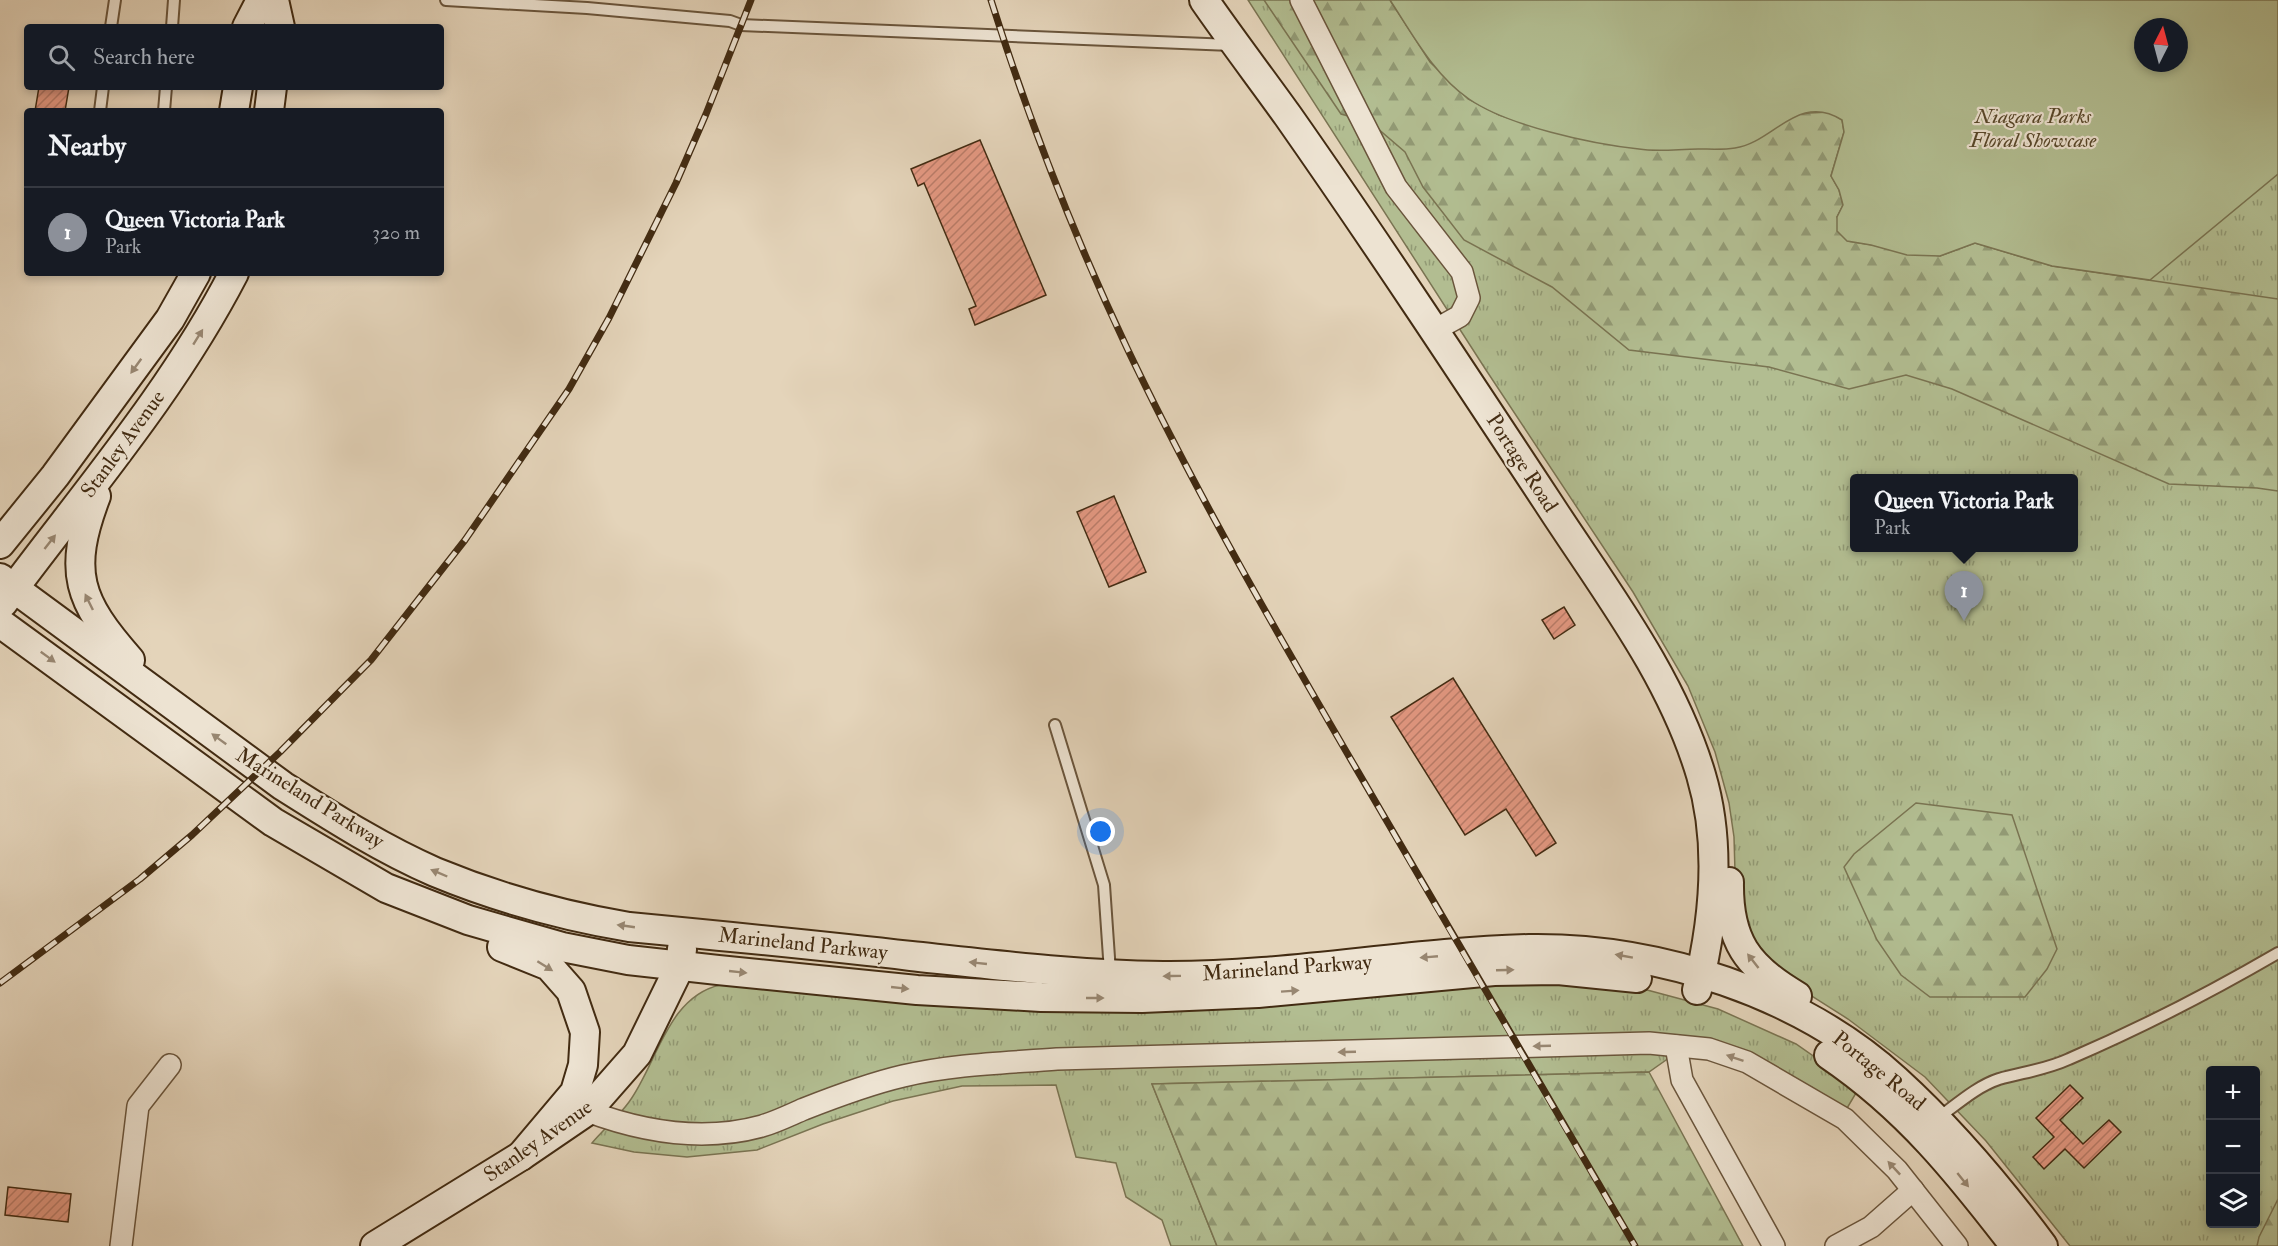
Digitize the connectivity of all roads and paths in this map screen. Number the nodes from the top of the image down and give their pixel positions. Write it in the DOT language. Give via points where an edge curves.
graph roads {
  1 [pos="115,0"];
  2 [pos="174,0"];
  3 [pos="261,0"];
  4 [pos="274,0"];
  5 [pos="446,0"];
  6 [pos="1204,0"];
  7 [pos="1301,0"];
  8 [pos="111,24"];
  9 [pos="172,24"];
  10 [pos="249,24"];
  11 [pos="279,24"];
  12 [pos="1237,46"];
  13 [pos="103,90"];
  14 [pos="166,90"];
  15 [pos="238,90"];
  16 [pos="272,90"];
  17 [pos="100,108"];
  18 [pos="164,108"];
  19 [pos="234,108"];
  20 [pos="269,108"];
  21 [pos="194,276"];
  22 [pos="232,276"];
  23 [pos="1433,331"];
  24 [pos="105,471"];
  25 [pos="0,544"];
  26 [pos="1602,585"];
  27 [pos="5,591"];
  28 [pos="0,623"];
  29 [pos="163,698"];
  30 [pos="1055,725"];
  31 [pos="273,822"];
  32 [pos="684,932"];
  33 [pos="2278,953"];
  34 [pos="680,966"];
  35 [pos="1110,975"];
  36 [pos="1699,982"];
  37 [pos="1676,1046"];
  38 [pos="170,1065"];
  39 [pos="587,1111"];
  40 [pos="1936,1120"];
  41 [pos="521,1156"];
  42 [pos="1913,1190"];
  43 [pos="121,1246"];
  44 [pos="375,1246"];
  45 [pos="1774,1246"];
  46 [pos="1836,1246"];
  47 [pos="1957,1246"];
  48 [pos="2015,1246"];
  49 [pos="2044,1246"];
  1 -- 8 [label="lane"];
  2 -- 9 [label="lane"];
  3 -- 10 [label="main road"];
  4 -- 11 [label="main road"];
  5 -- 12 [label="lane" via="587,8 741,25"];
  6 -- 12 [label="main road, Portage Road"];
  7 -- 23 [label="street" via="1396,187 1462,272 1469,298 1460,316"];
  12 -- 23 [label="main road, Portage Road"];
  13 -- 17 [label="lane"];
  14 -- 18 [label="lane"];
  15 -- 19 [label="main road"];
  16 -- 20 [label="main road"];
  21 -- 25 [label="main road, Stanley Avenue, one-way" via="170,319"];
  24 -- 22 [label="main road, Stanley Avenue, one-way" via="196,341"];
  23 -- 26 [label="main road, Portage Road"];
  27 -- 24 [label="main road, Stanley Avenue, one-way"];
  29 -- 24 [label="main road, one-way" via="112,640 82,588 83,530"];
  26 -- 36 [label="main road, Portage Road" via="1660,677 1702,777 1711,817 1714,868 1712,909"];
  40 -- 26 [label="main road, one-way" via="1922,1083 1871,1043 1768,978 1744,950 1731,920 1730,858 1723,801 1705,740 1677,681 1650,640"];
  27 -- 29 [label="main road, Marineland Parkway"];
  28 -- 31 [label="main road, Marineland Parkway, one-way"];
  32 -- 29 [label="main road, Marineland Parkway, one-way" via="603,922 542,908 433,871 283,786"];
  30 -- 35 [label="lane" via="1104,885"];
  31 -- 34 [label="main road, Marineland Parkway" via="386,888 468,920 562,947"];
  31 -- 41 [label="main road, one-way" via="349,879 423,918 549,966 571,992 585,1032 584,1065 574,1092"];
  32 -- 34 [label="main road, Stanley Avenue"];
  35 -- 32 [label="main road, Marineland Parkway, one-way"];
  33 -- 40 [label="lane" via="2074,1057 1979,1089"];
  34 -- 36 [label="main road, Marineland Parkway, one-way" via="917,990 1041,997 1258,993 1475,972 1538,970"];
  34 -- 39 [label="main road, Stanley Avenue" via="637,1054"];
  36 -- 35 [label="main road, Marineland Parkway, one-way" via="1604,953 1527,949 1260,973"];
  36 -- 40 [label="main road, Portage Road" via="1775,1002 1828,1030 1895,1078"];
  37 -- 39 [label="street, one-way" via="1649,1043 970,1065 872,1084 764,1125 722,1133 639,1127"];
  42 -- 37 [label="street, one-way" via="1845,1119 1747,1062 1709,1049"];
  37 -- 45 [label="street" via="1682,1080"];
  38 -- 43 [label="street" via="138,1106"];
  39 -- 41 [label="main road, Stanley Avenue"];
  40 -- 48 [label="main road, Portage Road, one-way"];
  40 -- 49 [label="main road" via="1983,1147"];
  41 -- 44 [label="main road, Stanley Avenue"];
  42 -- 46 [label="street" via="1871,1227"];
  42 -- 47 [label="street"];
}
